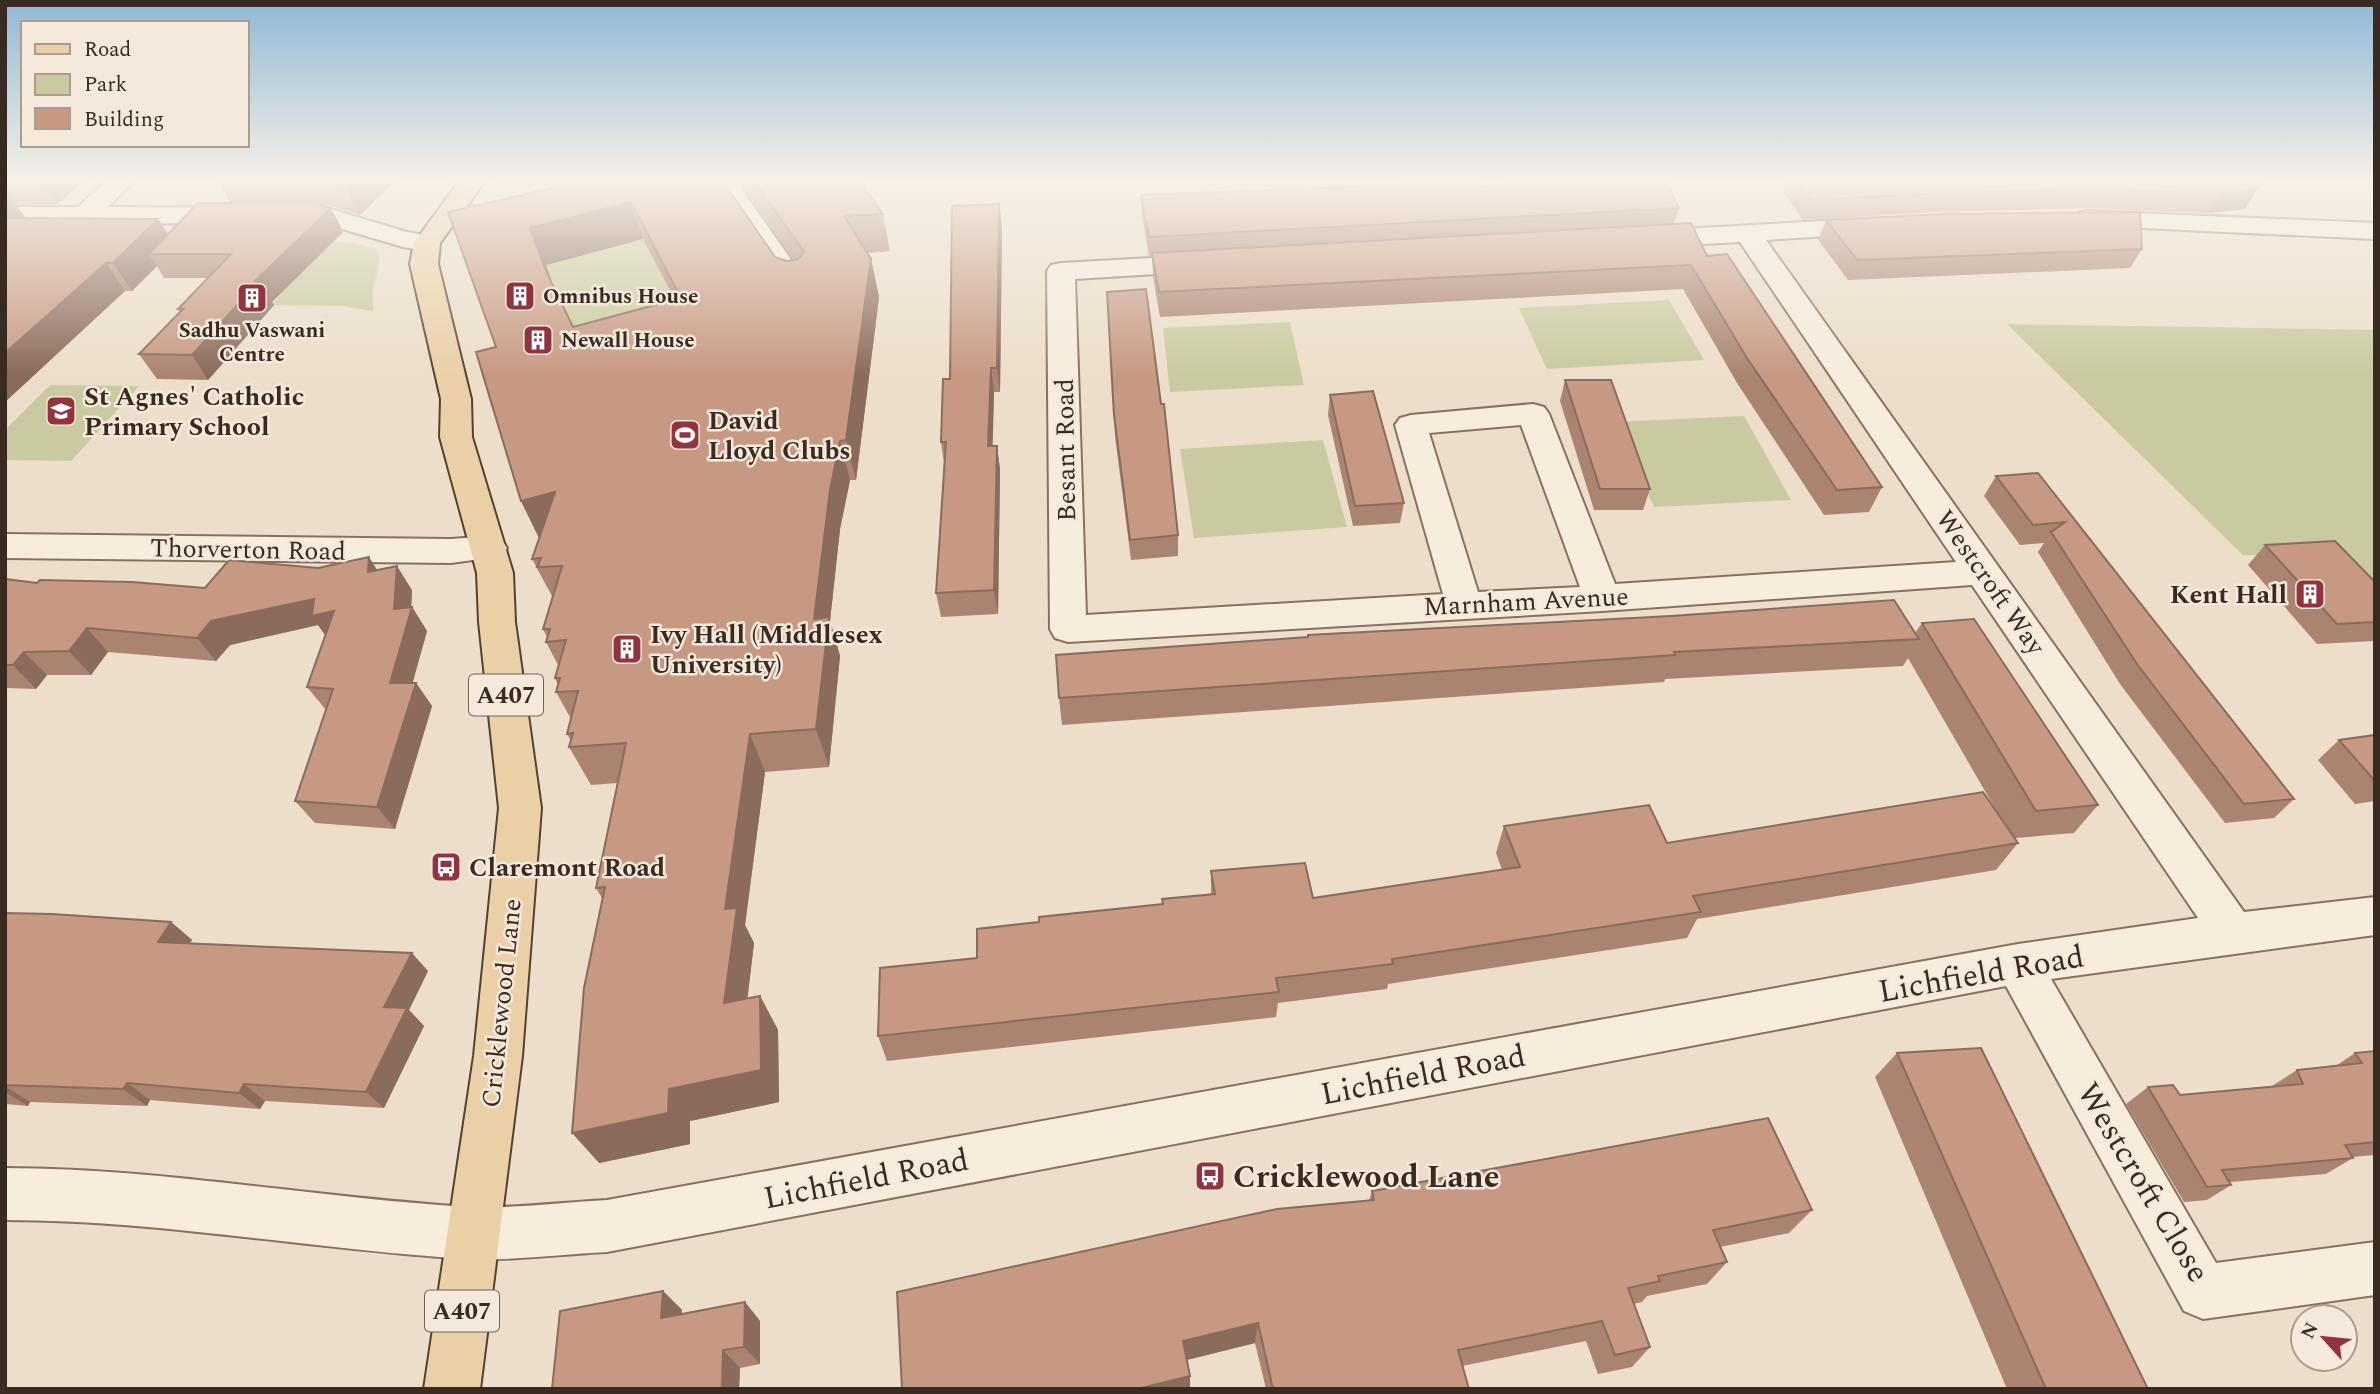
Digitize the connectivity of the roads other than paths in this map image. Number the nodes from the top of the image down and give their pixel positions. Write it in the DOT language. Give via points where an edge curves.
graph roads {
  1 [pos="436,245"];
  2 [pos="768,245"];
  3 [pos="1754,245"];
  4 [pos="1225,262"];
  5 [pos="797,288"];
  6 [pos="5,546"];
  7 [pos="490,548"];
  8 [pos="1983,572"];
  9 [pos="1602,598"];
  10 [pos="1464,604"];
  11 [pos="1068,629"];
  12 [pos="2375,916"];
  13 [pos="2234,933"];
  14 [pos="2018,964"];
  15 [pos="5,1194"];
  16 [pos="473,1233"];
  17 [pos="2375,1268"];
  18 [pos="452,1389"];
  1 -- 7 [label="main road, Cricklewood Lane / A407" via="424,264 456,399 456,437"];
  2 -- 5 [label="street"];
  3 -- 8 [label="street, Westcroft Way"];
  4 -- 11 [label="street, Besant Road" via="1061,271"];
  6 -- 7 [label="street, Thorverton Road"];
  7 -- 16 [label="main road, Cricklewood Lane / A407" via="520,808 498,1056"];
  8 -- 9 [label="street, Marnham Avenue"];
  8 -- 13 [label="street, Westcroft Way"];
  9 -- 10 [label="street, Marnham Avenue"];
  9 -- 10 [label="street" via="1533,414 1411,425"];
  10 -- 11 [label="street, Marnham Avenue"];
  12 -- 13 [label="street, Lichfield Road"];
  13 -- 14 [label="street, Lichfield Road"];
  14 -- 16 [label="street, Lichfield Road" via="607,1226"];
  14 -- 17 [label="street, Westcroft Close" via="2203,1292"];
  15 -- 16 [label="street" via="69,1194"];
  16 -- 18 [label="main road, Cricklewood Lane / A407"];
}
